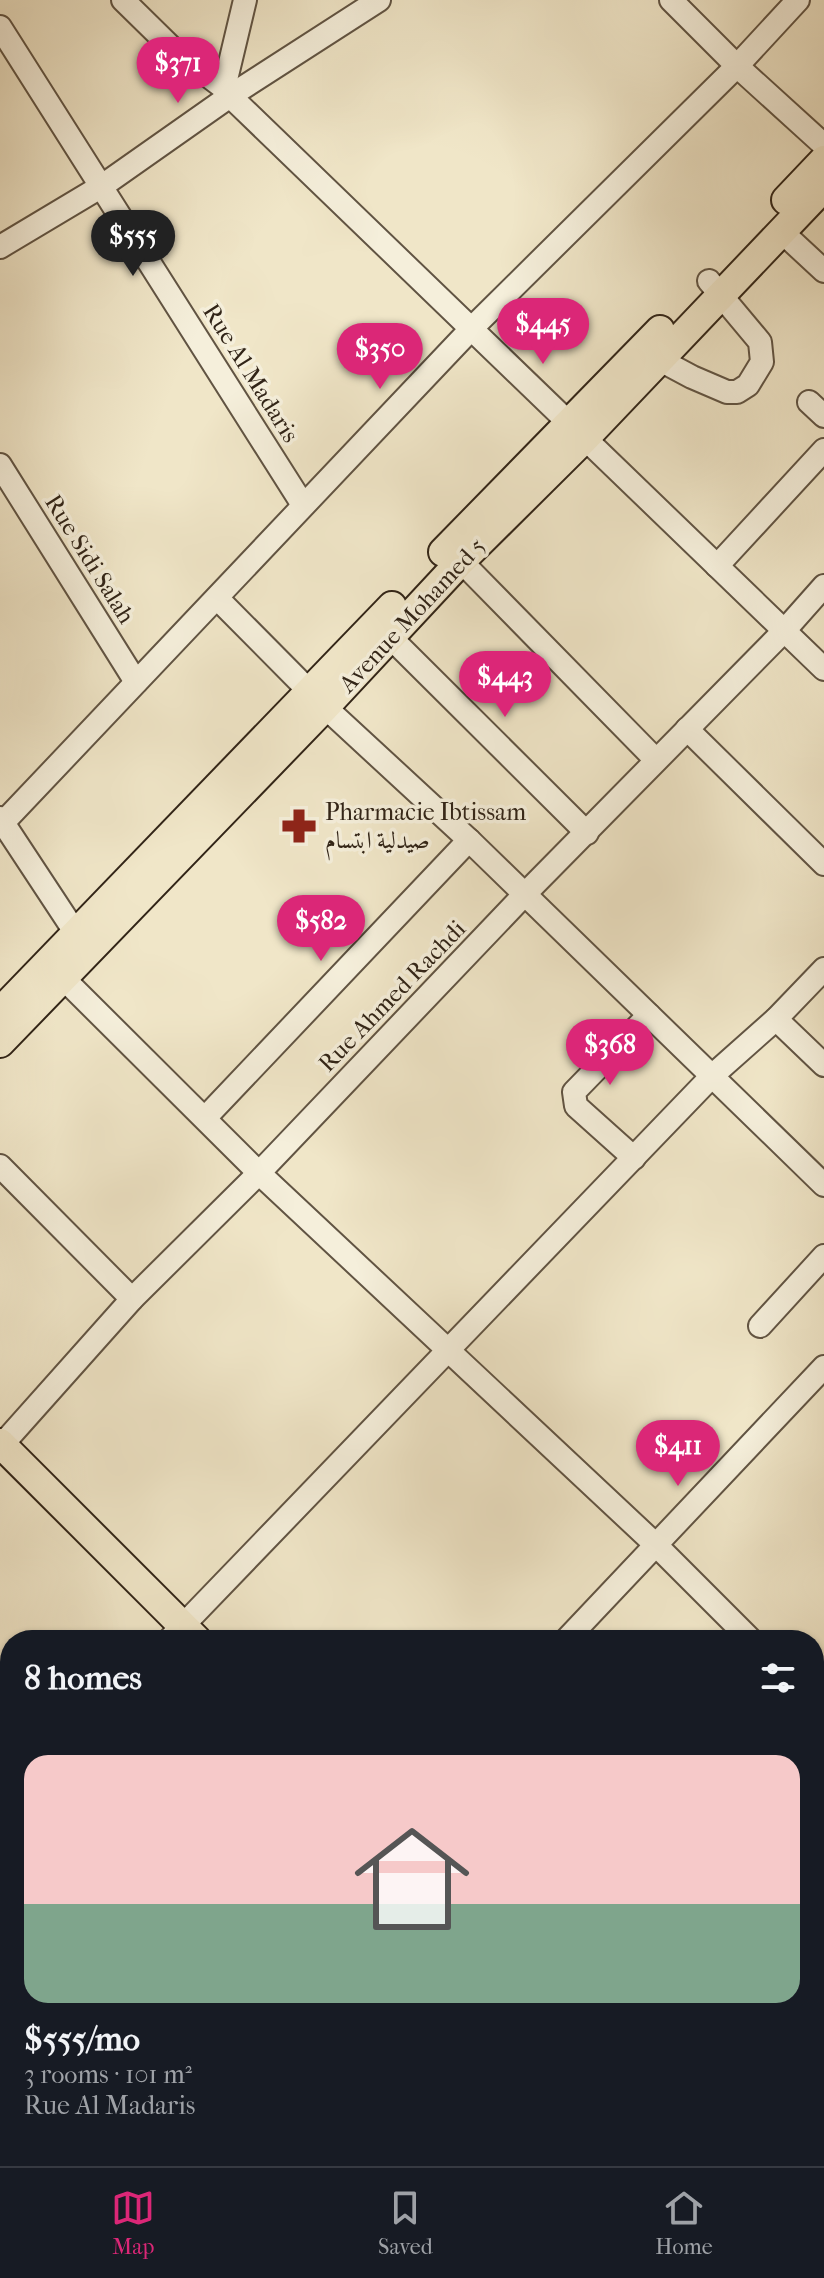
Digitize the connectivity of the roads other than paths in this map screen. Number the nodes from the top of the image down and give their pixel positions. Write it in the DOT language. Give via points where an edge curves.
graph roads {
  1 [pos="123,0"];
  2 [pos="245,0"];
  3 [pos="379,0"];
  4 [pos="671,0"];
  5 [pos="798,0"];
  6 [pos="0,27"];
  7 [pos="737,66"];
  8 [pos="227,92"];
  9 [pos="824,145"];
  10 [pos="824,160"];
  11 [pos="102,186"];
  12 [pos="824,187"];
  13 [pos="782,232"];
  14 [pos="0,247"];
  15 [pos="824,271"];
  16 [pos="715,288"];
  17 [pos="472,328"];
  18 [pos="649,354"];
  19 [pos="577,432"];
  20 [pos="824,450"];
  21 [pos="0,465"];
  22 [pos="303,505"];
  23 [pos="454,554"];
  24 [pos="717,566"];
  25 [pos="824,586"];
  26 [pos="217,598"];
  27 [pos="784,631"];
  28 [pos="390,637"];
  29 [pos="824,669"];
  30 [pos="136,682"];
  31 [pos="318,700"];
  32 [pos="687,729"];
  33 [pos="656,760"];
  34 [pos="1,823"];
  35 [pos="587,833"];
  36 [pos="469,840"];
  37 [pos="824,864"];
  38 [pos="524,895"];
  39 [pos="82,942"];
  40 [pos="824,969"];
  41 [pos="55,970"];
  42 [pos="0,1012"];
  43 [pos="649,1015"];
  44 [pos="776,1019"];
  45 [pos="0,1043"];
  46 [pos="824,1065"];
  47 [pos="713,1075"];
  48 [pos="206,1117"];
  49 [pos="634,1158"];
  50 [pos="0,1166"];
  51 [pos="259,1173"];
  52 [pos="824,1185"];
  53 [pos="824,1256"];
  54 [pos="132,1299"];
  55 [pos="760,1326"];
  56 [pos="448,1353"];
  57 [pos="824,1367"];
  58 [pos="1,1445"];
  59 [pos="656,1545"];
  60 [pos="178,1630"];
  61 [pos="188,1630"];
  62 [pos="575,1630"];
  63 [pos="741,1630"];
  1 -- 8 [label="street"];
  2 -- 8 [label="street"];
  3 -- 8 [label="street"];
  4 -- 7 [label="street"];
  5 -- 7 [label="street"];
  6 -- 11 [label="street, Rue Al Madaris"];
  7 -- 9 [label="street"];
  7 -- 17 [label="street"];
  8 -- 11 [label="street"];
  8 -- 17 [label="street"];
  10 -- 16 [label="main road, Avenue Mohamed 5"];
  11 -- 14 [label="street"];
  11 -- 22 [label="street, Rue Al Madaris"];
  12 -- 13 [label="main road, Avenue Mohamed 5"];
  13 -- 15 [label="street"];
  13 -- 16 [label="main road, Avenue Mohamed 5"];
  16 -- 18 [label="main road, Avenue Mohamed 5"];
  16 -- 18 [label="street" via="760,342 762,362 748,385 727,392"];
  17 -- 19 [label="street"];
  17 -- 22 [label="street"];
  18 -- 19 [label="main road, Avenue Mohamed 5"];
  19 -- 23 [label="main road, Avenue Mohamed 5"];
  19 -- 24 [label="street"];
  20 -- 24 [label="street"];
  21 -- 30 [label="street, Rue Sidi Salah"];
  22 -- 26 [label="street"];
  23 -- 28 [label="main road, Avenue Mohamed 5"];
  23 -- 31 [label="main road, Avenue Mohamed 5"];
  23 -- 33 [label="street"];
  24 -- 27 [label="street"];
  25 -- 27 [label="street, Rue Ahmed Rachdi"];
  26 -- 30 [label="street"];
  26 -- 31 [label="street"];
  27 -- 29 [label="street"];
  27 -- 32 [label="street, Rue Ahmed Rachdi"];
  28 -- 31 [label="main road, Avenue Mohamed 5"];
  28 -- 35 [label="street"];
  30 -- 34 [label="street"];
  31 -- 36 [label="street"];
  31 -- 39 [label="main road, Avenue Mohamed 5"];
  32 -- 33 [label="street, Rue Ahmed Rachdi"];
  32 -- 37 [label="street"];
  33 -- 35 [label="street, Rue Ahmed Rachdi"];
  34 -- 39 [label="street"];
  35 -- 38 [label="street, Rue Ahmed Rachdi"];
  36 -- 38 [label="street"];
  36 -- 48 [label="street"];
  38 -- 43 [label="street"];
  38 -- 51 [label="street, Rue Ahmed Rachdi"];
  39 -- 41 [label="main road, Avenue Mohamed 5"];
  40 -- 44 [label="street"];
  41 -- 42 [label="main road, Avenue Mohamed 5"];
  41 -- 45 [label="main road, Avenue Mohamed 5"];
  41 -- 48 [label="street"];
  43 -- 47 [label="street"];
  43 -- 49 [label="street" via="574,1092 576,1106"];
  44 -- 46 [label="street"];
  44 -- 47 [label="street"];
  47 -- 49 [label="street"];
  47 -- 52 [label="street"];
  48 -- 51 [label="street"];
  49 -- 56 [label="street"];
  50 -- 54 [label="street"];
  51 -- 54 [label="street, Rue Ahmed Rachdi"];
  51 -- 56 [label="street"];
  53 -- 55 [label="street"];
  54 -- 58 [label="street, Rue Ahmed Rachdi"];
  56 -- 59 [label="street"];
  56 -- 61 [label="street"];
  57 -- 59 [label="street"];
  58 -- 60 [label="main road"];
  59 -- 62 [label="street"];
  59 -- 63 [label="street"];
}
